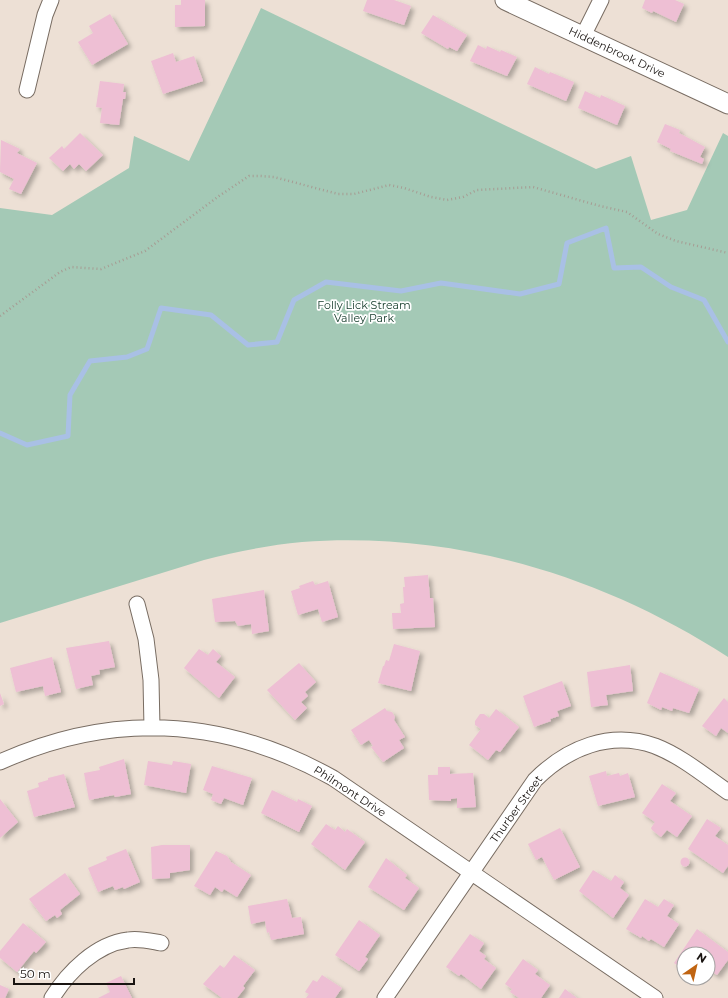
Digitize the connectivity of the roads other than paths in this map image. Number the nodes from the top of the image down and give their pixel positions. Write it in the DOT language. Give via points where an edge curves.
graph roads {
  1 [pos="51,0"];
  2 [pos="505,0"];
  3 [pos="600,0"];
  4 [pos="583,36"];
  5 [pos="27,90"];
  6 [pos="728,104"];
  7 [pos="137,604"];
  8 [pos="152,728"];
  9 [pos="0,762"];
  10 [pos="728,792"];
  11 [pos="471,872"];
  12 [pos="161,943"];
  13 [pos="647,996"];
  14 [pos="52,998"];
  15 [pos="385,998"];
  1 -- 5 [label="street"];
  2 -- 4 [label="street, Hiddenbrook Drive"];
  3 -- 4 [label="street"];
  4 -- 6 [label="street, Hiddenbrook Drive"];
  7 -- 8 [label="street" via="146,639 151,680"];
  8 -- 9 [label="street, Philmont Drive" via="70,737"];
  8 -- 11 [label="street, Philmont Drive" via="193,730 233,737 307,764 333,778"];
  10 -- 11 [label="street, Thurber Street" via="675,756 643,742 622,740 581,748 550,765 535,780"];
  11 -- 13 [label="street, Philmont Drive"];
  11 -- 15 [label="street, Thurber Street"];
  12 -- 14 [label="street" via="135,940 109,944 74,971"];
}
